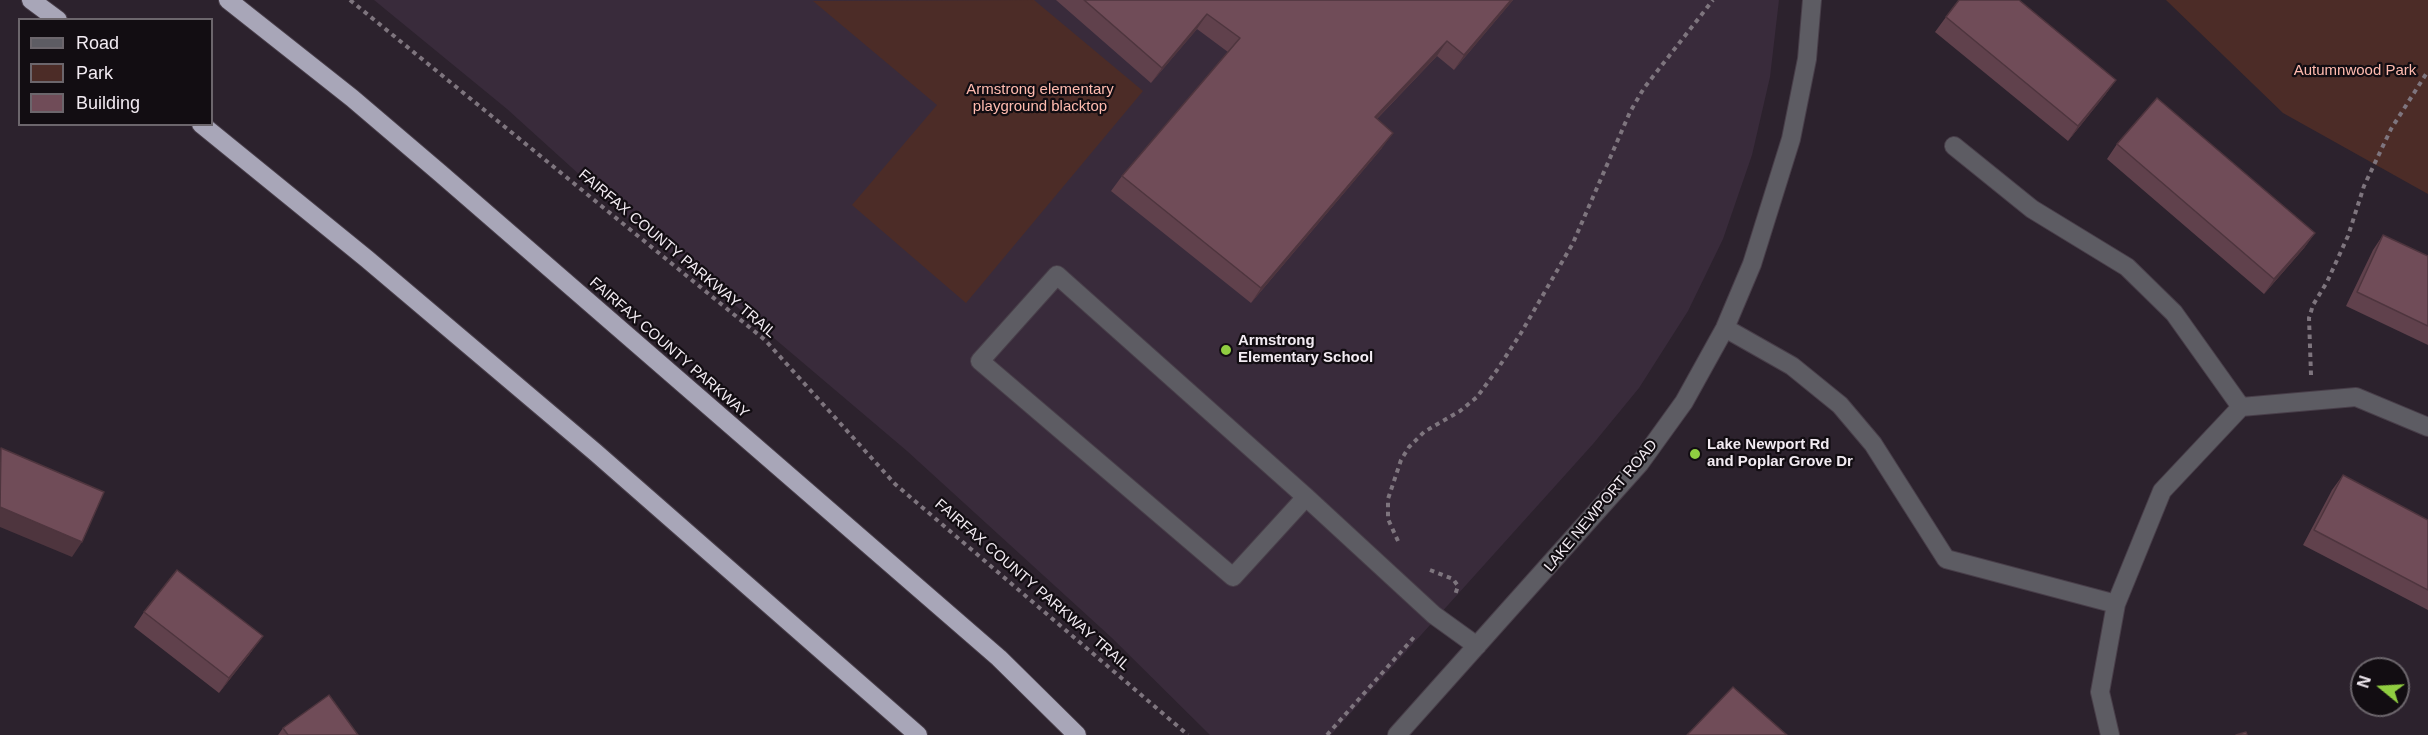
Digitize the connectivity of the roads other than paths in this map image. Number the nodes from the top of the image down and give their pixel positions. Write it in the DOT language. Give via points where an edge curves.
graph roads {
  1 [pos="31,0"];
  2 [pos="228,0"];
  3 [pos="1812,0"];
  4 [pos="55,18"];
  5 [pos="203,126"];
  6 [pos="1954,146"];
  7 [pos="1725,328"];
  8 [pos="2241,407"];
  9 [pos="2428,427"];
  10 [pos="1306,497"];
  11 [pos="2116,603"];
  12 [pos="1477,646"];
  13 [pos="918,735"];
  14 [pos="1077,735"];
  15 [pos="1397,735"];
  16 [pos="2110,735"];
  1 -- 4 [label="highway"];
  2 -- 14 [label="highway, FAIRFAX COUNTY PARKWAY" via="441,173 999,658"];
  3 -- 7 [label="street, LAKE NEWPORT ROAD" via="1807,59 1791,139 1752,264"];
  5 -- 13 [label="highway" via="595,452"];
  6 -- 8 [label="street" via="2032,209 2127,267 2174,313"];
  7 -- 11 [label="street" via="1792,366 1840,405 1872,444 1946,559"];
  7 -- 12 [label="street, LAKE NEWPORT ROAD" via="1684,402 1640,464"];
  8 -- 9 [label="street" via="2356,397"];
  8 -- 11 [label="street" via="2162,491"];
  10 -- 10 [label="street" via="1057,275 980,361 1233,577"];
  10 -- 12 [label="street" via="1434,615"];
  11 -- 16 [label="street" via="2100,692"];
  12 -- 15 [label="street, LAKE NEWPORT ROAD"];
}
